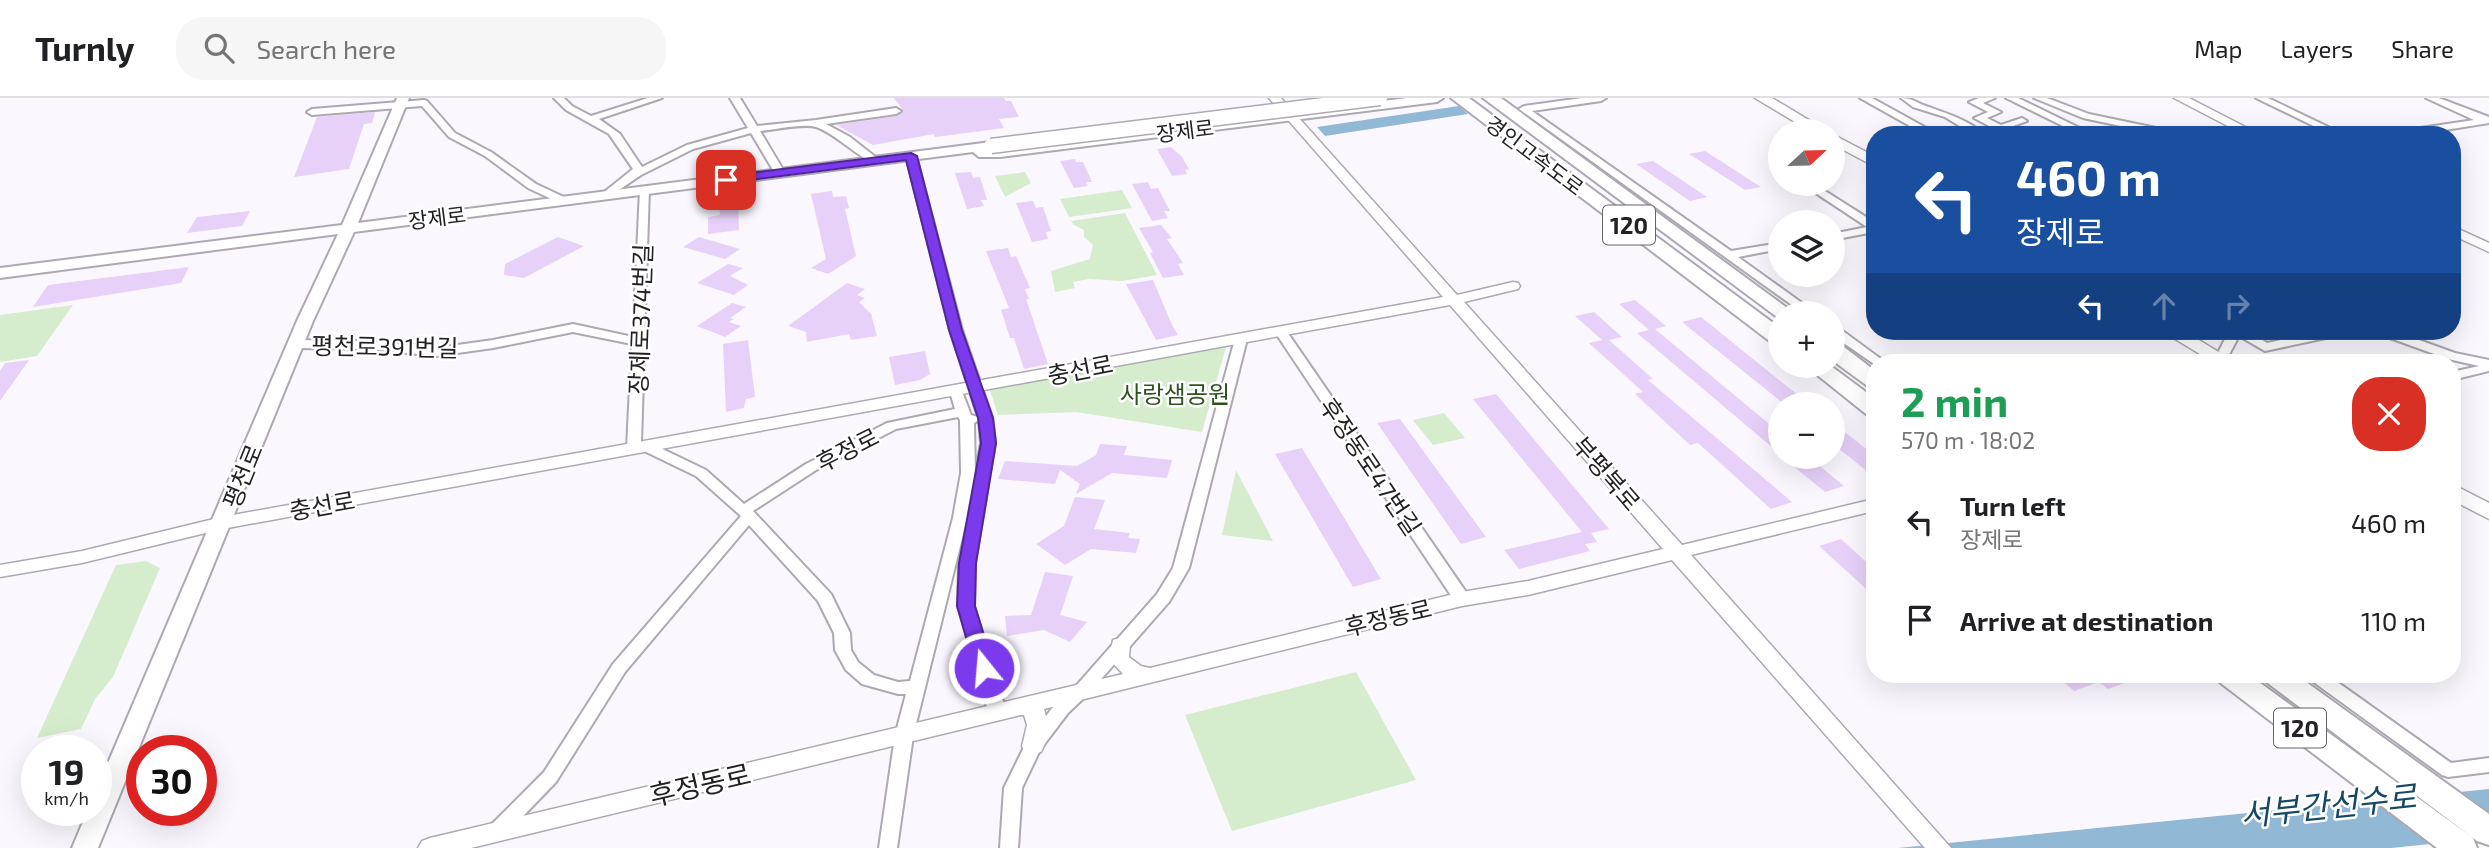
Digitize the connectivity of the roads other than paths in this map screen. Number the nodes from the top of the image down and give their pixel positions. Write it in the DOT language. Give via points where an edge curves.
graph roads {
  1 [pos="559,98"];
  2 [pos="657,98"];
  3 [pos="735,98"];
  4 [pos="878,98"];
  5 [pos="1331,98"];
  6 [pos="1380,98"];
  7 [pos="1437,98"];
  8 [pos="1601,98"];
  9 [pos="1762,98"];
  10 [pos="1865,98"];
  11 [pos="1906,98"];
  12 [pos="1990,98"];
  13 [pos="2011,98"];
  14 [pos="2039,98"];
  15 [pos="2180,98"];
  16 [pos="2261,98"];
  17 [pos="2431,98"];
  18 [pos="402,101"];
  19 [pos="1278,101"];
  20 [pos="1487,105"];
  21 [pos="1924,110"];
  22 [pos="312,111"];
  23 [pos="896,111"];
  24 [pos="1993,114"];
  25 [pos="873,115"];
  26 [pos="1896,115"];
  27 [pos="1294,117"];
  28 [pos="591,119"];
  29 [pos="1799,119"];
  30 [pos="2487,120"];
  31 [pos="816,124"];
  32 [pos="1917,126"];
  33 [pos="1968,126"];
  34 [pos="1996,126"];
  35 [pos="2002,126"];
  36 [pos="2070,126"];
  37 [pos="2134,126"];
  38 [pos="2237,126"];
  39 [pos="2321,126"];
  40 [pos="2448,126"];
  41 [pos="754,129"];
  42 [pos="1845,145"];
  43 [pos="933,153"];
  44 [pos="911,156"];
  45 [pos="1866,157"];
  46 [pos="874,161"];
  47 [pos="637,173"];
  48 [pos="780,173"];
  49 [pos="645,190"];
  50 [pos="607,195"];
  51 [pos="1825,196"];
  52 [pos="564,201"];
  53 [pos="1866,223"];
  54 [pos="348,228"];
  55 [pos="1866,230"];
  56 [pos="1845,234"];
  57 [pos="2461,234"];
  58 [pos="1768,248"];
  59 [pos="2489,248"];
  60 [pos="1729,255"];
  61 [pos="5,274"];
  62 [pos="1513,286"];
  63 [pos="1453,300"];
  64 [pos="1793,301"];
  65 [pos="1768,302"];
  66 [pos="1768,328"];
  67 [pos="1281,332"];
  68 [pos="1845,338"];
  69 [pos="1241,339"];
  70 [pos="2189,340"];
  71 [pos="2253,340"];
  72 [pos="2297,340"];
  73 [pos="2408,340"];
  74 [pos="639,342"];
  75 [pos="296,344"];
  76 [pos="1868,354"];
  77 [pos="2212,354"];
  78 [pos="2446,354"];
  79 [pos="2461,358"];
  80 [pos="1845,359"];
  81 [pos="2489,365"];
  82 [pos="2461,373"];
  83 [pos="1866,374"];
  84 [pos="1832,378"];
  85 [pos="977,388"];
  86 [pos="956,392"];
  87 [pos="1866,403"];
  88 [pos="964,416"];
  89 [pos="985,418"];
  90 [pos="639,447"];
  91 [pos="2461,496"];
  92 [pos="1866,507"];
  93 [pos="2489,512"];
  94 [pos="746,513"];
  95 [pos="222,523"];
  96 [pos="1677,552"];
  97 [pos="0,571"];
  98 [pos="1462,599"];
  99 [pos="1120,645"];
  100 [pos="1150,675"];
  101 [pos="2240,683"];
  102 [pos="2286,683"];
  103 [pos="2327,683"];
  104 [pos="916,687"];
  105 [pos="1082,690"];
  106 [pos="1007,708"];
  107 [pos="904,736"];
  108 [pos="1033,746"];
  109 [pos="2489,765"];
  110 [pos="2489,832"];
  111 [pos="496,833"];
  112 [pos="1931,840"];
  113 [pos="85,848"];
  114 [pos="430,848"];
  115 [pos="888,848"];
  116 [pos="1009,848"];
  117 [pos="2460,848"];
  1 -- 28 [label="street"];
  2 -- 28 [label="street"];
  3 -- 41 [label="street"];
  4 -- 25 [label="street"];
  5 -- 19 [label="main road, 장제로"];
  6 -- 43 [label="main road, 장제로, bridge"];
  7 -- 27 [label="main road, 장제로"];
  8 -- 20 [label="street"];
  9 -- 29 [label="main road"];
  10 -- 26 [label="street"];
  11 -- 21 [label="street"];
  12 -- 24 [label="street" via="1974,102 1996,112"];
  13 -- 36 [label="street"];
  14 -- 37 [label="street" via="2086,116"];
  15 -- 38 [label="street"];
  16 -- 39 [label="street"];
  17 -- 30 [label="street"];
  18 -- 22 [label="street"];
  18 -- 52 [label="street" via="428,106 452,135"];
  18 -- 54 [label="main road, 평천로"];
  19 -- 27 [label="street, 부평북로"];
  19 -- 43 [label="main road, 장제로" via="995,139"];
  20 -- 60 [label="street"];
  20 -- 65 [label="highway, 경인고속도로 / 120"];
  20 -- 66 [label="highway, 경인고속도로 / 120"];
  21 -- 26 [label="street"];
  21 -- 33 [label="street"];
  23 -- 25 [label="street"];
  24 -- 34 [label="street" via="1979,118"];
  24 -- 35 [label="street" via="2018,122"];
  25 -- 31 [label="street"];
  26 -- 32 [label="street"];
  27 -- 43 [label="main road, 장제로" via="1000,153"];
  27 -- 63 [label="street, 부평북로"];
  28 -- 47 [label="street" via="618,137"];
  30 -- 40 [label="street"];
  31 -- 41 [label="street"];
  31 -- 46 [label="street" via="848,139"];
  41 -- 47 [label="street" via="690,147"];
  41 -- 48 [label="street"];
  42 -- 45 [label="main road"];
  43 -- 44 [label="main road, 장제로"];
  44 -- 46 [label="main road, 장제로"];
  44 -- 85 [label="street" via="956,330"];
  46 -- 48 [label="main road, 장제로"];
  47 -- 50 [label="street"];
  48 -- 49 [label="main road, 장제로"];
  49 -- 50 [label="main road, 장제로"];
  49 -- 74 [label="street, 장제로374번길"];
  50 -- 52 [label="main road, 장제로"];
  51 -- 53 [label="street"];
  52 -- 54 [label="main road, 장제로"];
  54 -- 61 [label="main road, 장제로"];
  54 -- 75 [label="main road, 평천로"];
  55 -- 56 [label="street"];
  57 -- 59 [label="street"];
  58 -- 60 [label="street"];
  60 -- 64 [label="street"];
  62 -- 63 [label="street, 충선로"];
  63 -- 67 [label="street, 충선로"];
  63 -- 96 [label="street, 부평북로"];
  67 -- 69 [label="street, 충선로"];
  67 -- 98 [label="street, 후정동로47번길"];
  68 -- 76 [label="street"];
  69 -- 85 [label="street, 충선로"];
  69 -- 99 [label="street" via="1181,568 1163,598"];
  70 -- 77 [label="main road"];
  71 -- 72 [label="street" via="2264,347"];
  73 -- 78 [label="street"];
  74 -- 75 [label="street, 평천로391번길" via="573,328 436,352"];
  74 -- 90 [label="street, 장제로374번길"];
  75 -- 95 [label="main road, 평천로"];
  79 -- 81 [label="street"];
  80 -- 83 [label="highway"];
  81 -- 82 [label="street"];
  84 -- 87 [label="highway"];
  85 -- 86 [label="street, 충선로"];
  85 -- 89 [label="street"];
  86 -- 88 [label="street"];
  86 -- 90 [label="street, 충선로"];
  88 -- 89 [label="street, 후정로"];
  88 -- 94 [label="street, 후정로" via="892,426 811,467"];
  88 -- 104 [label="street" via="968,473"];
  89 -- 106 [label="street" via="988,443 967,563 966,606"];
  90 -- 94 [label="street" via="701,473"];
  90 -- 95 [label="street, 충선로"];
  91 -- 93 [label="main road"];
  92 -- 96 [label="street, 후정동로"];
  94 -- 104 [label="street" via="825,598 852,666 868,680 898,688"];
  94 -- 111 [label="street" via="619,668 550,777"];
  95 -- 97 [label="street, 충선로" via="82,557"];
  95 -- 113 [label="main road, 평천로"];
  96 -- 98 [label="street, 후정동로"];
  96 -- 112 [label="street, 부평북로"];
  98 -- 100 [label="street, 후정동로"];
  99 -- 100 [label="street" via="1119,659 1135,673"];
  99 -- 105 [label="street"];
  100 -- 105 [label="street, 후정동로"];
  101 -- 117 [label="highway, 120"];
  102 -- 110 [label="highway, 120"];
  103 -- 109 [label="street" via="2448,770"];
  104 -- 107 [label="street"];
  105 -- 106 [label="street, 후정동로"];
  105 -- 108 [label="street"];
  106 -- 107 [label="street, 후정동로"];
  106 -- 108 [label="street" via="1032,709 1038,725"];
  107 -- 111 [label="street, 후정동로"];
  107 -- 115 [label="street"];
  108 -- 116 [label="street" via="1013,788"];
  111 -- 114 [label="street, 후정동로"];
}
